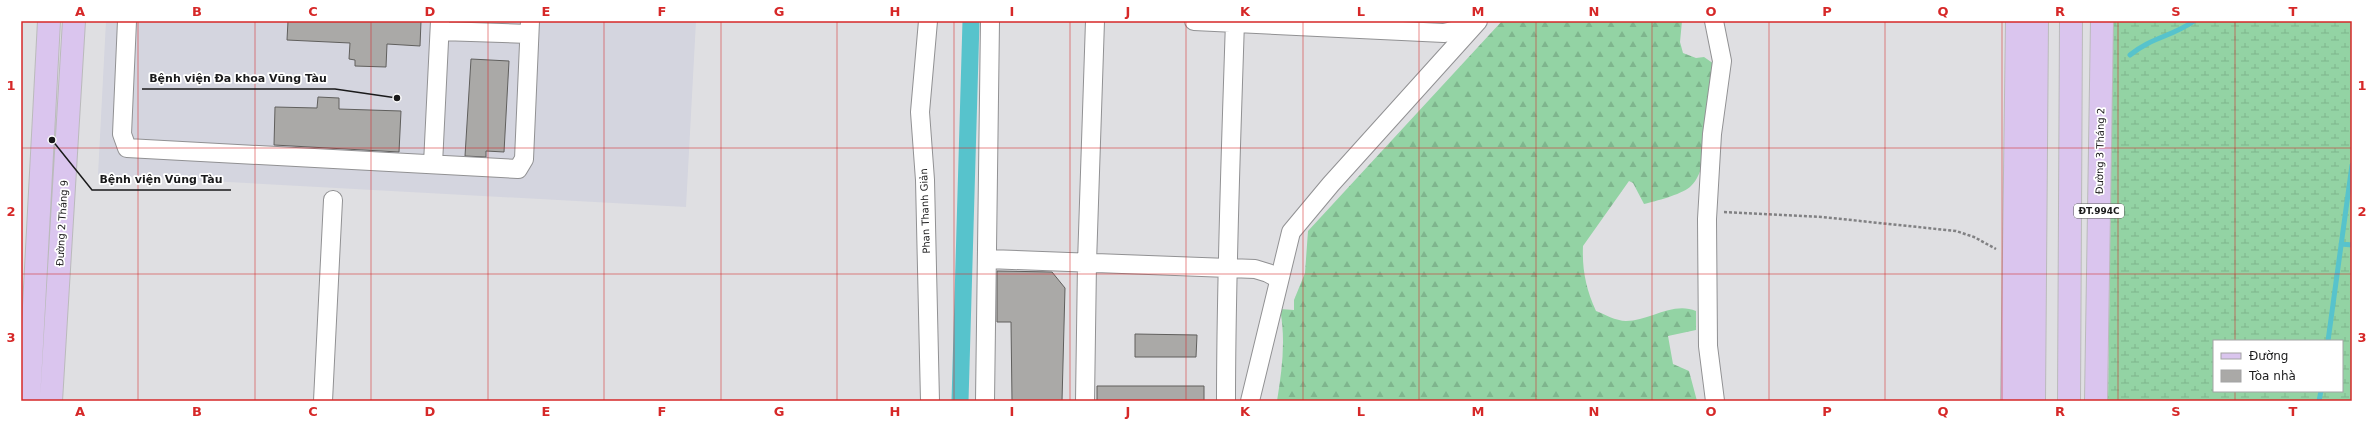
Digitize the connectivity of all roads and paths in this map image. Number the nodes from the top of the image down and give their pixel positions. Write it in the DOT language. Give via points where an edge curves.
graph roads {
  1 [pos="49,21"];
  2 [pos="74,21"];
  3 [pos="127,21"];
  4 [pos="928,21"];
  5 [pos="990,21"];
  6 [pos="1095,21"];
  7 [pos="1194,21"];
  8 [pos="1714,21"];
  9 [pos="2017,21"];
  10 [pos="2037,21"];
  11 [pos="2071,21"];
  12 [pos="2102,21"];
  13 [pos="1235,22"];
  14 [pos="1475,23"];
  15 [pos="440,26"];
  16 [pos="530,27"];
  17 [pos="433,164"];
  18 [pos="333,200"];
  19 [pos="1708,211"];
  20 [pos="988,259"];
  21 [pos="2014,260"];
  22 [pos="1087,263"];
  23 [pos="1226,268"];
  24 [pos="1279,279"];
  25 [pos="29,401"];
  26 [pos="51,401"];
  27 [pos="323,401"];
  28 [pos="930,401"];
  29 [pos="985,401"];
  30 [pos="1085,401"];
  31 [pos="1226,401"];
  32 [pos="1250,401"];
  33 [pos="1715,401"];
  34 [pos="2012,401"];
  35 [pos="2034,401"];
  36 [pos="2069,401"];
  37 [pos="2096,401"];
  1 -- 25 [label="main road"];
  2 -- 26 [label="main road, Đường 2 Tháng 9"];
  3 -- 17 [label="street" via="122,134 127,148"];
  4 -- 28 [label="street, Phan Thanh Giản" via="920,112 925,180"];
  5 -- 20 [label="street"];
  6 -- 22 [label="street"];
  7 -- 13 [label="street"];
  8 -- 19 [label="street" via="1722,61 1712,134"];
  9 -- 21 [label="main road"];
  10 -- 35 [label="main road"];
  11 -- 36 [label="main road, ĐT.994C"];
  12 -- 37 [label="main road, Đường 3 Tháng 2 / ĐT.994C"];
  13 -- 14 [label="street" via="1444,33"];
  13 -- 23 [label="street" via="1234,107"];
  14 -- 24 [label="street" via="1291,232"];
  15 -- 16 [label="street"];
  15 -- 17 [label="street"];
  16 -- 17 [label="street" via="524,159 518,169"];
  18 -- 27 [label="street"];
  19 -- 21 [label="path" via="1822,217 1956,231 1986,243"];
  19 -- 33 [label="street" via="1708,346"];
  20 -- 22 [label="street"];
  20 -- 29 [label="street"];
  21 -- 34 [label="main road"];
  22 -- 23 [label="street"];
  22 -- 30 [label="street"];
  23 -- 24 [label="street" via="1255,269 1268,272"];
  23 -- 31 [label="street"];
  24 -- 32 [label="street"];
}
